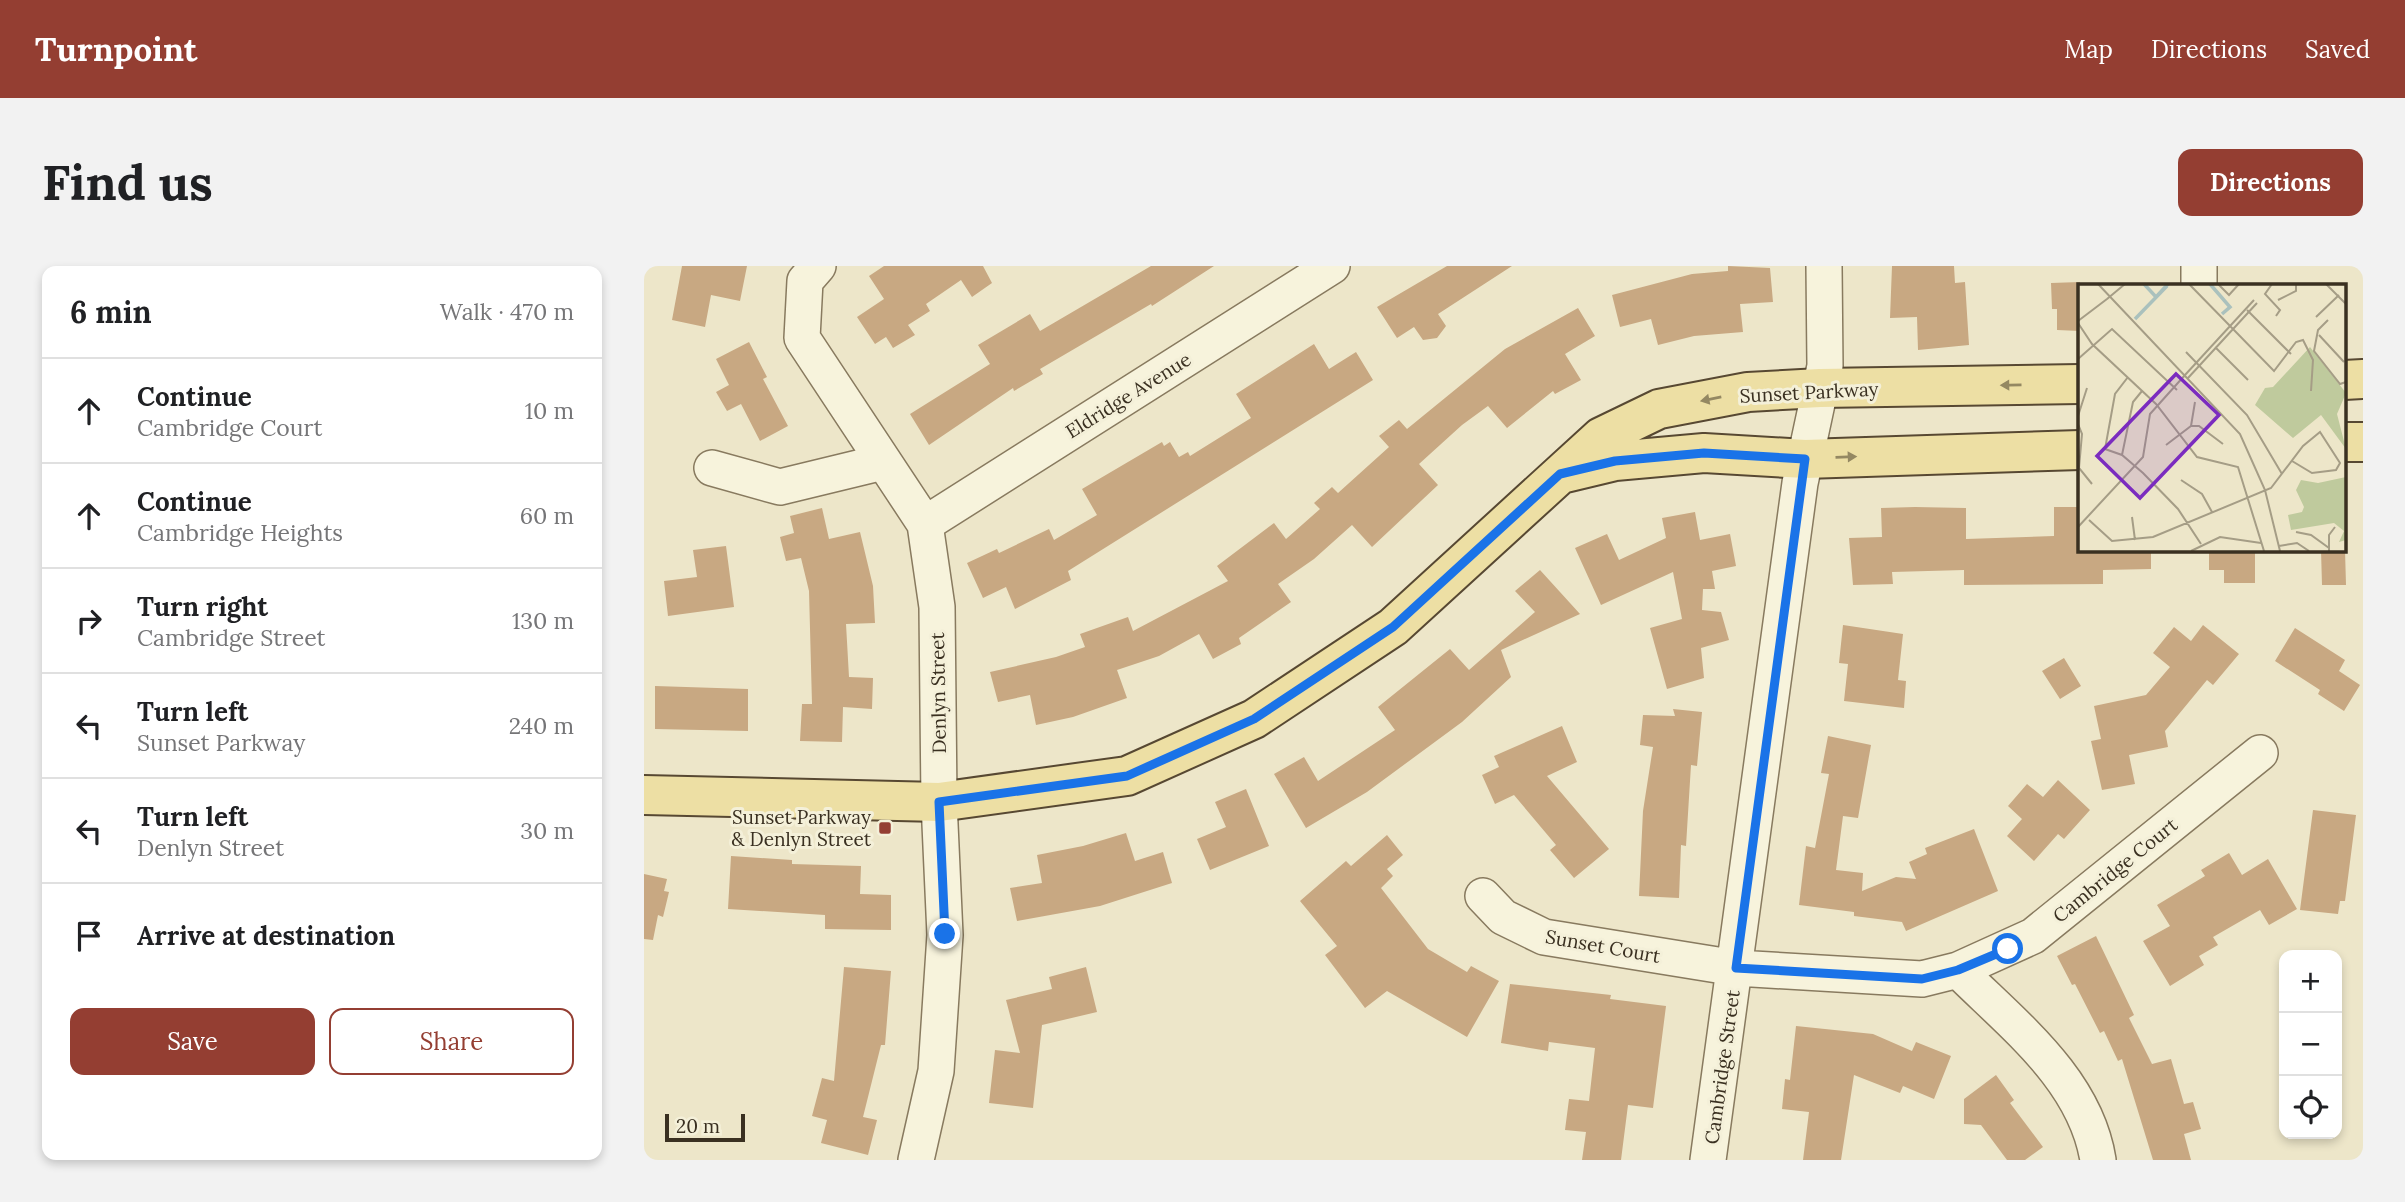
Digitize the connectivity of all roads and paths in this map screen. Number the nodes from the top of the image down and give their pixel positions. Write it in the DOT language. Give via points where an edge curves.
graph roads {
  1 [pos="818,266"];
  2 [pos="1332,266"];
  3 [pos="1824,266"];
  4 [pos="2199,266"];
  5 [pos="2199,284"];
  6 [pos="2078,384"];
  7 [pos="1820,388"];
  8 [pos="2078,450"];
  9 [pos="1805,459"];
  10 [pos="883,462"];
  11 [pos="712,468"];
  12 [pos="1560,474"];
  13 [pos="925,524"];
  14 [pos="2260,753"];
  15 [pos="644,795"];
  16 [pos="939,802"];
  17 [pos="1483,896"];
  18 [pos="1736,968"];
  19 [pos="1958,970"];
  20 [pos="916,1160"];
  21 [pos="1708,1160"];
  22 [pos="2098,1160"];
  1 -- 10 [label="street, Denlyn Street" via="806,281 802,338"];
  2 -- 13 [label="street, Eldridge Avenue"];
  3 -- 7 [label="street, Cambridge Street" via="1825,366"];
  4 -- 5 [label="street"];
  6 -- 7 [label="main road, Sunset Parkway, one-way"];
  7 -- 9 [label="street, Cambridge Street"];
  7 -- 12 [label="main road, Sunset Parkway, one-way" via="1748,392 1658,410 1601,437"];
  9 -- 8 [label="main road, Sunset Parkway, one-way"];
  9 -- 12 [label="main road, Sunset Parkway" via="1704,453 1615,461"];
  9 -- 18 [label="street, Cambridge Street"];
  10 -- 11 [label="street" via="780,487"];
  10 -- 13 [label="street, Denlyn Street"];
  12 -- 16 [label="main road, Sunset Parkway" via="1393,627 1254,719 1127,776"];
  13 -- 16 [label="street, Denlyn Street" via="937,607"];
  14 -- 19 [label="street, Cambridge Court" via="2033,936"];
  15 -- 16 [label="main road, Sunset Parkway"];
  16 -- 20 [label="street, Denlyn Street" via="945,934 942,989 936,1070"];
  17 -- 18 [label="street, Sunset Court" via="1503,917 1544,937"];
  18 -- 19 [label="street, Cambridge Court" via="1922,979"];
  18 -- 21 [label="street, Cambridge Street"];
  19 -- 22 [label="street" via="2045,1056 2072,1090 2094,1135"];
}
